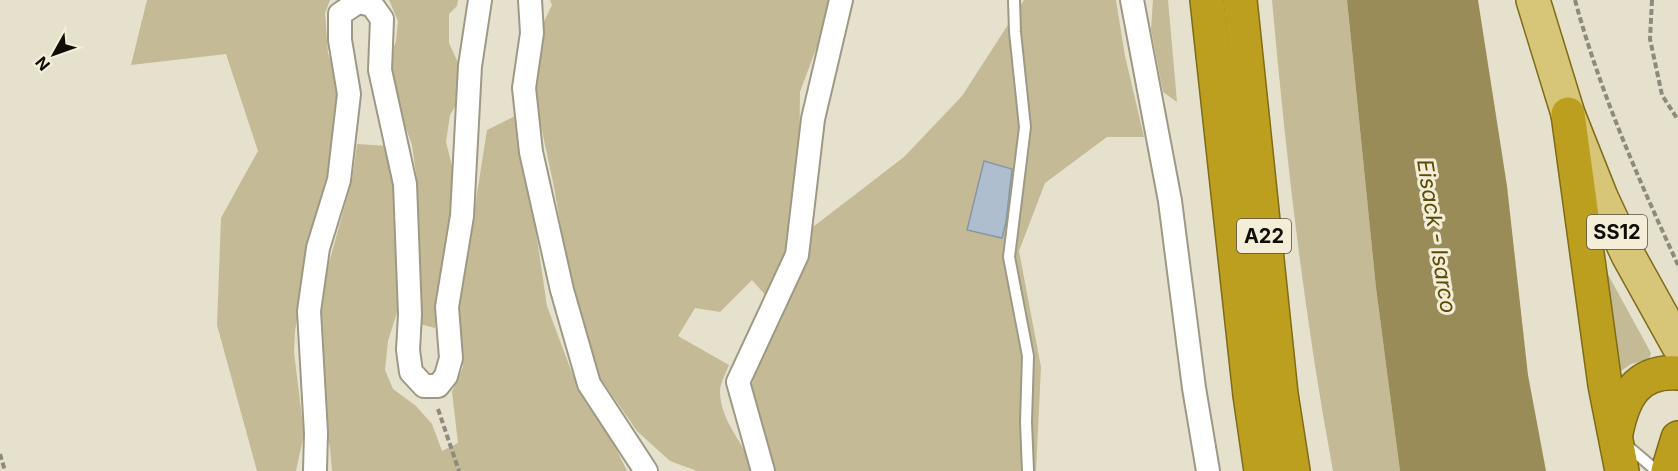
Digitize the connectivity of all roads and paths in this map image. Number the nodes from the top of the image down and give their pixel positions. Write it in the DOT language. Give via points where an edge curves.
graph roads {
  1 [pos="480,0"];
  2 [pos="530,0"];
  3 [pos="841,0"];
  4 [pos="1014,0"];
  5 [pos="1132,0"];
  6 [pos="1207,0"];
  7 [pos="1240,0"];
  8 [pos="1533,0"];
  9 [pos="1575,0"];
  10 [pos="1652,0"];
  11 [pos="1568,114"];
  12 [pos="1678,120"];
  13 [pos="1678,265"];
  14 [pos="1678,345"];
  15 [pos="1678,373"];
  16 [pos="438,386"];
  17 [pos="1611,436"];
  18 [pos="1678,438"];
  19 [pos="0,454"];
  20 [pos="5,471"];
  21 [pos="315,471"];
  22 [pos="459,471"];
  23 [pos="646,471"];
  24 [pos="763,471"];
  25 [pos="1028,471"];
  26 [pos="1208,471"];
  27 [pos="1262,471"];
  28 [pos="1293,471"];
  29 [pos="1622,471"];
  30 [pos="1656,471"];
  31 [pos="1668,471"];
  1 -- 16 [label="street" via="470,66 462,216 447,307 451,358 446,376"];
  2 -- 23 [label="street" via="532,33 524,88 528,131 562,290 589,384"];
  3 -- 24 [label="street" via="813,119 797,255 738,382"];
  4 -- 25 [label="lane" via="1025,127 1009,257 1029,356"];
  5 -- 26 [label="street" via="1170,201"];
  6 -- 27 [label="highway, A22" via="1250,395"];
  7 -- 28 [label="highway, A22" via="1281,394"];
  8 -- 11 [label="main road, SS12"];
  9 -- 13 [label="path" via="1621,138"];
  10 -- 12 [label="path" via="1650,39 1657,73 1662,95"];
  11 -- 14 [label="main road, SS12" via="1628,255"];
  11 -- 17 [label="highway"];
  15 -- 17 [label="highway" via="1665,372 1640,383 1620,410"];
  16 -- 21 [label="street" via="424,386 411,372 405,184 380,70 382,19 372,5 358,2 340,14 349,94 339,180 318,248 309,311"];
  16 -- 22 [label="path" via="438,412"];
  17 -- 29 [label="highway"];
  17 -- 30 [label="lane"];
  18 -- 31 [label="highway"];
  19 -- 20 [label="path"];
}
